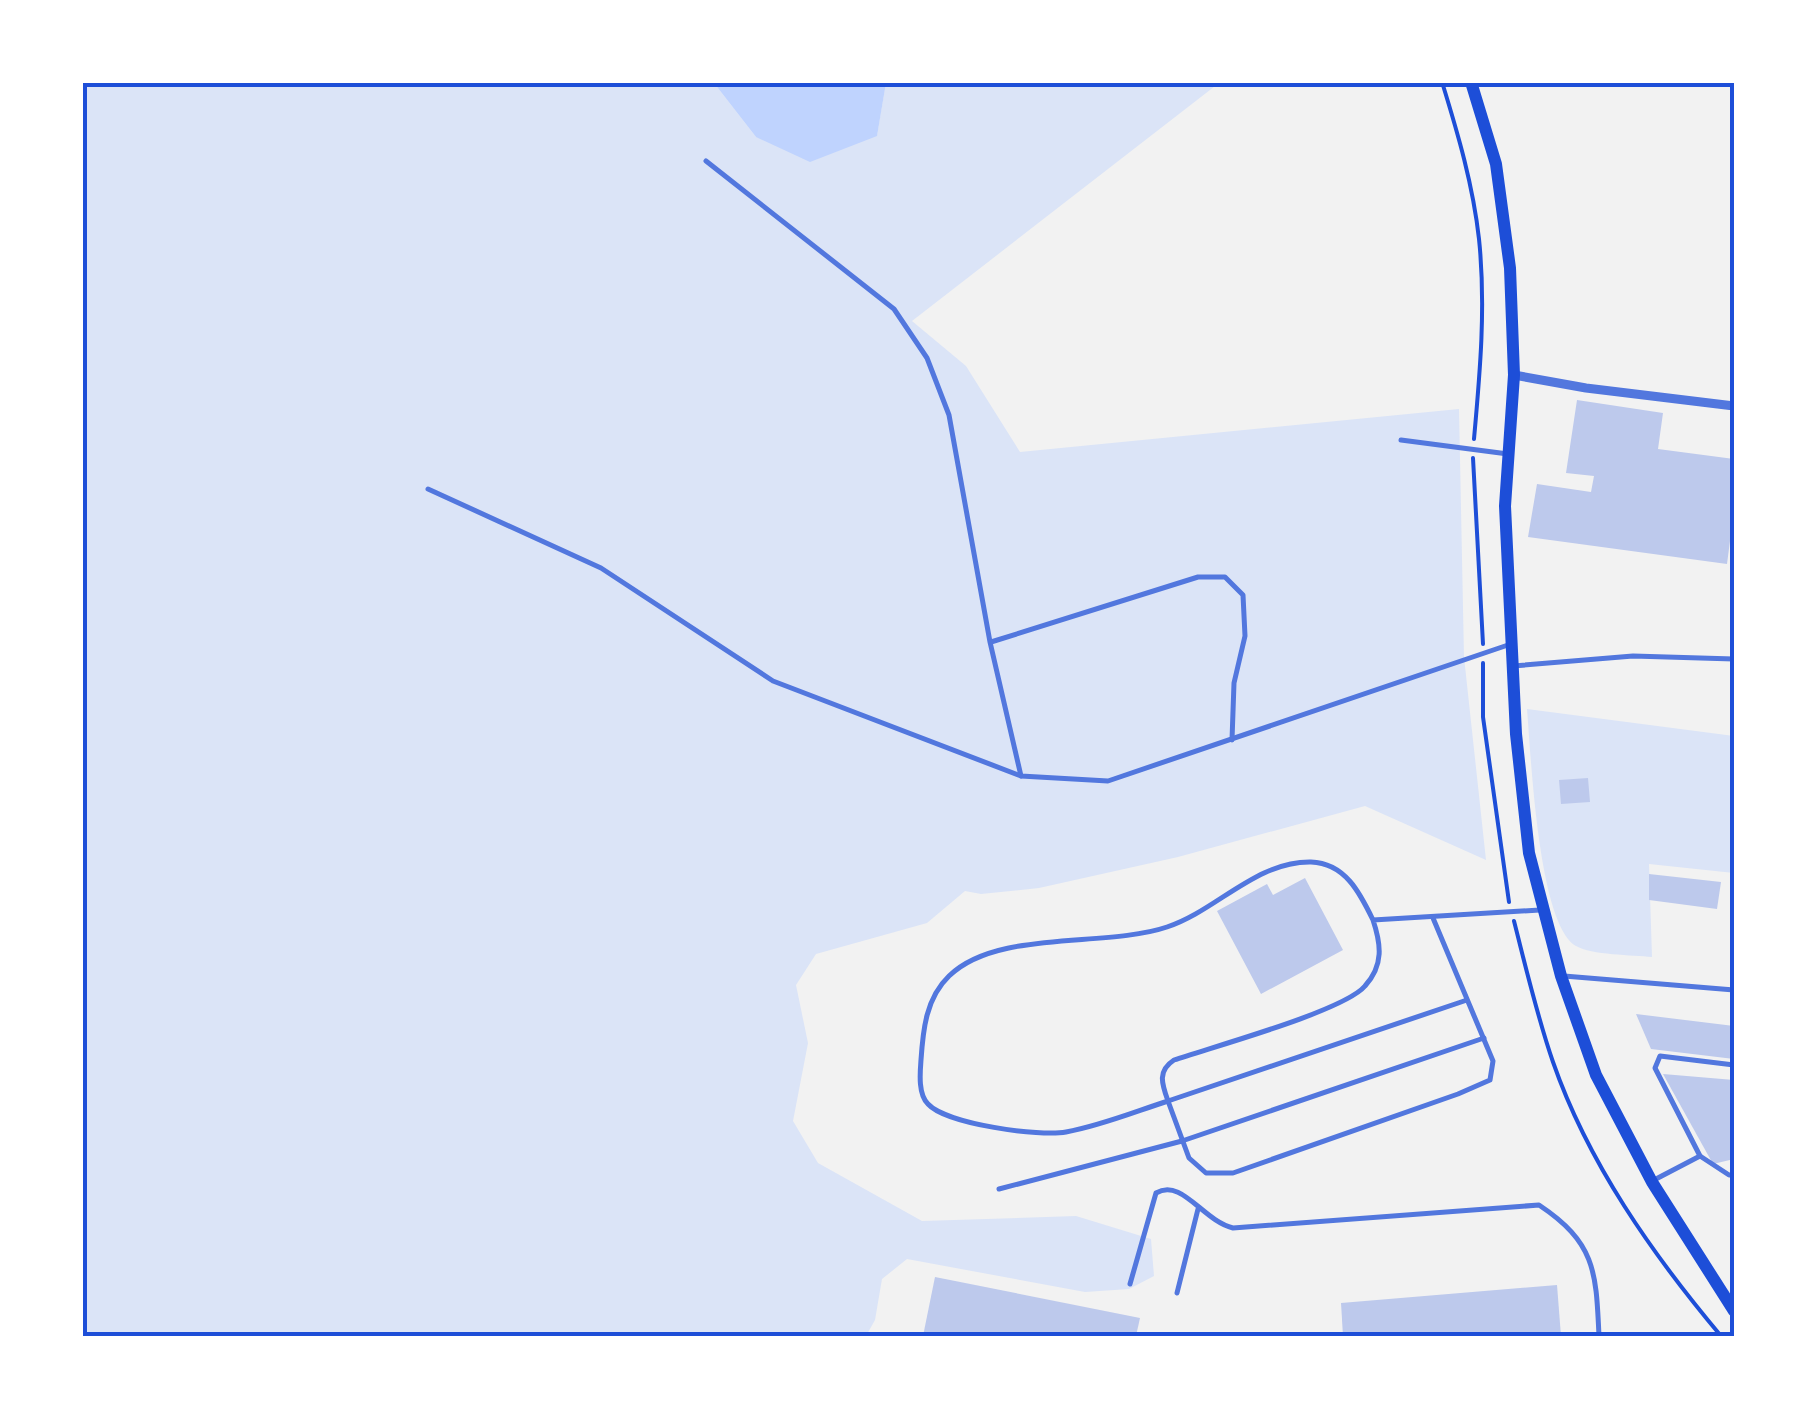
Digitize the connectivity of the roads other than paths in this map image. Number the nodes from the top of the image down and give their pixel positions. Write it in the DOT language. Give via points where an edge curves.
graph roads {
  1 [pos="1471,82"];
  2 [pos="706,161"];
  3 [pos="1514,375"];
  4 [pos="1734,406"];
  5 [pos="1402,440"];
  6 [pos="1508,454"];
  7 [pos="428,489"];
  8 [pos="990,642"];
  9 [pos="1511,644"];
  10 [pos="1734,659"];
  11 [pos="1512,666"];
  12 [pos="1232,740"];
  13 [pos="1021,776"];
  14 [pos="1543,910"];
  15 [pos="1433,918"];
  16 [pos="1373,920"];
  17 [pos="1562,976"];
  18 [pos="1734,990"];
  19 [pos="1467,1000"];
  20 [pos="1484,1038"];
  21 [pos="1734,1065"];
  22 [pos="1168,1102"];
  23 [pos="1182,1141"];
  24 [pos="1700,1156"];
  25 [pos="1734,1175"];
  26 [pos="1652,1182"];
  27 [pos="1000,1189"];
  28 [pos="1198,1208"];
  29 [pos="1130,1284"];
  30 [pos="1177,1293"];
  31 [pos="1734,1310"];
  32 [pos="1600,1336"];
  1 -- 3 [label="main road" via="1504,215"];
  2 -- 8 [label="lane" via="894,308 927,358 949,414"];
  3 -- 4 [label="street"];
  3 -- 6 [label="main road"];
  5 -- 6 [label="lane"];
  6 -- 9 [label="main road"];
  7 -- 13 [label="lane" via="601,568 773,681"];
  8 -- 12 [label="lane" via="1198,577 1225,577 1244,595 1246,636 1234,683"];
  8 -- 13 [label="lane"];
  9 -- 11 [label="main road"];
  9 -- 12 [label="lane"];
  10 -- 11 [label="lane" via="1634,656"];
  11 -- 14 [label="main road" via="1527,834"];
  12 -- 13 [label="lane" via="1108,781"];
  14 -- 15 [label="lane"];
  14 -- 17 [label="main road"];
  15 -- 16 [label="lane"];
  15 -- 19 [label="lane"];
  16 -- 22 [label="lane" via="1380,958 1354,997 1174,1060 1162,1076"];
  16 -- 22 [label="lane" via="1347,876 1329,865 1291,864 1170,926 990,954 958,968 931,998 920,1064 922,1092 936,1110 1038,1134"];
  17 -- 18 [label="lane"];
  17 -- 26 [label="main road" via="1596,1075"];
  19 -- 20 [label="lane"];
  19 -- 22 [label="lane"];
  20 -- 23 [label="lane"];
  20 -- 23 [label="lane" via="1494,1069 1482,1085 1233,1173 1216,1176 1197,1168"];
  21 -- 24 [label="lane" via="1660,1056 1655,1068"];
  22 -- 23 [label="lane"];
  23 -- 27 [label="lane"];
  24 -- 25 [label="lane"];
  24 -- 26 [label="lane"];
  26 -- 31 [label="main road"];
  28 -- 29 [label="lane" via="1175,1188 1156,1193"];
  28 -- 30 [label="lane"];
  28 -- 32 [label="lane" via="1233,1228 1540,1204 1570,1225 1590,1257"];
}
